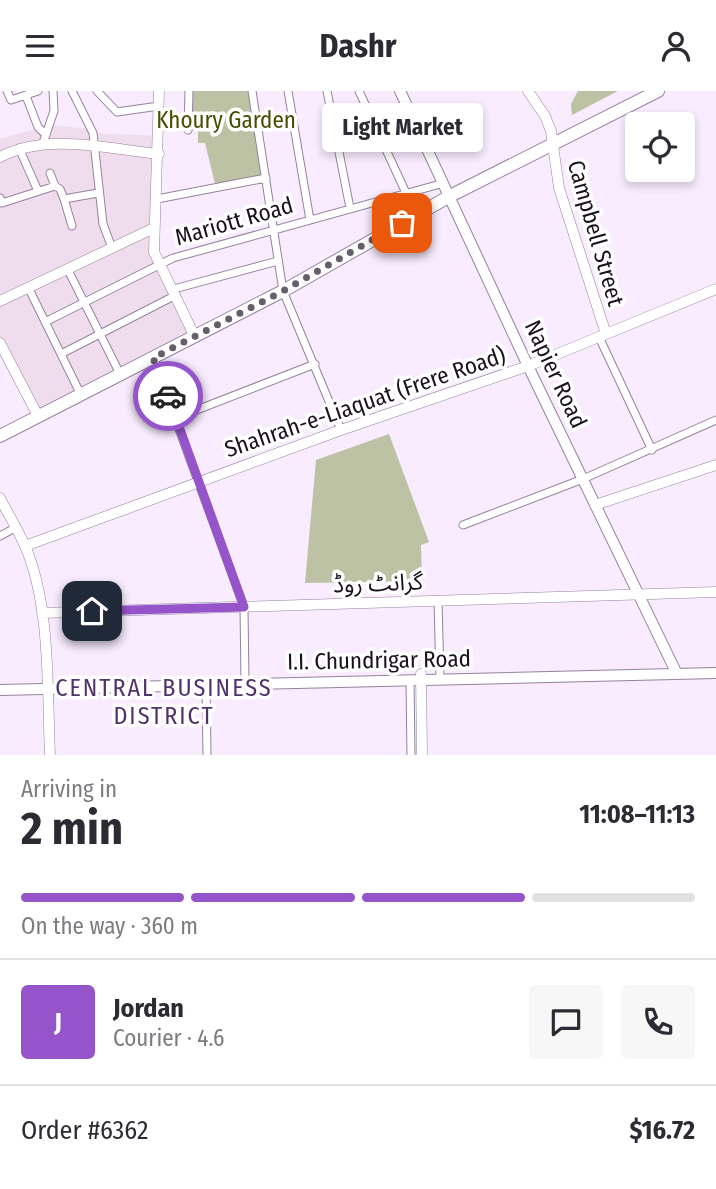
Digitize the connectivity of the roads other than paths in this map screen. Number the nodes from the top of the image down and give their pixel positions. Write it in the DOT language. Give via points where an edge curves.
graph roads {
  1 [pos="7,91"];
  2 [pos="38,91"];
  3 [pos="53,91"];
  4 [pos="72,91"];
  5 [pos="97,91"];
  6 [pos="159,91"];
  7 [pos="189,91"];
  8 [pos="251,91"];
  9 [pos="288,91"];
  10 [pos="327,91"];
  11 [pos="359,91"];
  12 [pos="400,91"];
  13 [pos="528,91"];
  14 [pos="658,91"];
  15 [pos="26,96"];
  16 [pos="159,106"];
  17 [pos="188,130"];
  18 [pos="45,139"];
  19 [pos="553,143"];
  20 [pos="19,148"];
  21 [pos="94,148"];
  22 [pos="1,154"];
  23 [pos="159,154"];
  24 [pos="50,173"];
  25 [pos="266,178"];
  26 [pos="444,183"];
  27 [pos="55,186"];
  28 [pos="38,191"];
  29 [pos="98,193"];
  30 [pos="406,193"];
  31 [pos="450,197"];
  32 [pos="0,198"];
  33 [pos="157,199"];
  34 [pos="65,202"];
  35 [pos="57,208"];
  36 [pos="350,208"];
  37 [pos="310,220"];
  38 [pos="72,226"];
  39 [pos="154,228"];
  40 [pos="274,230"];
  41 [pos="112,248"];
  42 [pos="278,261"];
  43 [pos="160,264"];
  44 [pos="68,269"];
  45 [pos="29,289"];
  46 [pos="716,289"];
  47 [pos="283,291"];
  48 [pos="175,292"];
  49 [pos="0,302"];
  50 [pos="84,302"];
  51 [pos="45,322"];
  52 [pos="100,334"];
  53 [pos="602,336"];
  54 [pos="195,337"];
  55 [pos="0,343"];
  56 [pos="61,354"];
  57 [pos="153,358"];
  58 [pos="315,364"];
  59 [pos="528,366"];
  60 [pos="120,374"];
  61 [pos="81,395"];
  62 [pos="38,416"];
  63 [pos="176,418"];
  64 [pos="716,420"];
  65 [pos="341,429"];
  66 [pos="0,436"];
  67 [pos="652,450"];
  68 [pos="716,465"];
  69 [pos="583,479"];
  70 [pos="199,481"];
  71 [pos="0,498"];
  72 [pos="595,505"];
  73 [pos="463,525"];
  74 [pos="15,528"];
  75 [pos="0,536"];
  76 [pos="25,546"];
  77 [pos="716,592"];
  78 [pos="638,593"];
  79 [pos="438,600"];
  80 [pos="244,607"];
  81 [pos="42,613"];
  82 [pos="716,668"];
  83 [pos="676,671"];
  84 [pos="716,673"];
  85 [pos="440,676"];
  86 [pos="417,678"];
  87 [pos="245,681"];
  88 [pos="0,683"];
  89 [pos="206,685"];
  90 [pos="47,686"];
  91 [pos="0,690"];
  92 [pos="50,755"];
  93 [pos="207,755"];
  94 [pos="411,755"];
  95 [pos="422,755"];
  1 -- 15 [label="street" via="11,100"];
  2 -- 15 [label="street"];
  3 -- 18 [label="street" via="54,111"];
  4 -- 21 [label="street" via="93,133"];
  5 -- 16 [label="street" via="117,112"];
  6 -- 16 [label="street"];
  7 -- 17 [label="street"];
  8 -- 25 [label="street"];
  9 -- 37 [label="street"];
  10 -- 36 [label="street"];
  11 -- 30 [label="street"];
  12 -- 26 [label="main road, Napier Road"];
  13 -- 19 [label="street, Campbell Street" via="545,116"];
  14 -- 19 [label="highway"];
  15 -- 18 [label="street"];
  16 -- 23 [label="street"];
  18 -- 20 [label="street"];
  18 -- 21 [label="street"];
  19 -- 31 [label="highway"];
  19 -- 53 [label="street, Campbell Street" via="559,188"];
  20 -- 22 [label="street"];
  20 -- 28 [label="street"];
  21 -- 23 [label="street"];
  21 -- 29 [label="street"];
  23 -- 33 [label="street"];
  24 -- 27 [label="street"];
  25 -- 33 [label="street"];
  25 -- 40 [label="street"];
  26 -- 30 [label="street, Mariott Road"];
  26 -- 31 [label="main road, Napier Road"];
  27 -- 28 [label="street"];
  27 -- 34 [label="street"];
  28 -- 32 [label="street" via="2,203"];
  29 -- 34 [label="street"];
  29 -- 41 [label="street"];
  30 -- 36 [label="street, Mariott Road"];
  31 -- 47 [label="highway"];
  31 -- 59 [label="main road, Napier Road"];
  33 -- 39 [label="street"];
  34 -- 35 [label="street"];
  34 -- 38 [label="street"];
  36 -- 37 [label="street, Mariott Road"];
  37 -- 40 [label="street, Mariott Road"];
  39 -- 41 [label="street"];
  39 -- 43 [label="street" via="154,252"];
  40 -- 42 [label="street"];
  40 -- 43 [label="street, Mariott Road"];
  41 -- 44 [label="street"];
  42 -- 47 [label="street"];
  42 -- 48 [label="street"];
  43 -- 48 [label="street"];
  43 -- 50 [label="street, Mariott Road"];
  44 -- 45 [label="street"];
  44 -- 50 [label="street"];
  45 -- 49 [label="street"];
  45 -- 51 [label="street"];
  46 -- 53 [label="street, Shahrah-e-Liaquat (Frere Road)"];
  47 -- 54 [label="highway"];
  47 -- 58 [label="street"];
  48 -- 52 [label="street"];
  48 -- 54 [label="street"];
  50 -- 51 [label="street, Mariott Road"];
  50 -- 52 [label="street"];
  51 -- 56 [label="street"];
  52 -- 56 [label="street"];
  52 -- 60 [label="street"];
  53 -- 59 [label="street, Shahrah-e-Liaquat (Frere Road)"];
  53 -- 67 [label="street, Campbell Street"];
  54 -- 57 [label="highway"];
  55 -- 62 [label="street"];
  56 -- 61 [label="street"];
  57 -- 60 [label="highway"];
  57 -- 63 [label="street"];
  58 -- 63 [label="street"];
  58 -- 65 [label="street"];
  59 -- 65 [label="street, Shahrah-e-Liaquat (Frere Road)"];
  59 -- 69 [label="main road, Napier Road"];
  60 -- 61 [label="highway"];
  61 -- 62 [label="highway"];
  62 -- 66 [label="highway"];
  63 -- 70 [label="street"];
  64 -- 67 [label="street"];
  65 -- 70 [label="street, Shahrah-e-Liaquat (Frere Road)"];
  67 -- 69 [label="street"];
  68 -- 72 [label="street"];
  69 -- 72 [label="main road, Napier Road"];
  69 -- 73 [label="street"];
  70 -- 76 [label="street, Shahrah-e-Liaquat (Frere Road)"];
  70 -- 80 [label="street"];
  71 -- 74 [label="street"];
  72 -- 78 [label="main road, Napier Road"];
  74 -- 75 [label="street"];
  74 -- 76 [label="street"];
  76 -- 81 [label="street"];
  77 -- 78 [label="street, گرانٹ روڈ"];
  78 -- 79 [label="street, گرانٹ روڈ"];
  78 -- 83 [label="main road, Napier Road"];
  79 -- 80 [label="street, گرانٹ روڈ"];
  79 -- 85 [label="street"];
  80 -- 81 [label="street, گرانٹ روڈ"];
  80 -- 87 [label="street"];
  81 -- 90 [label="street"];
  82 -- 83 [label="main road, I.I. Chundrigar Road"];
  83 -- 84 [label="main road, I.I. Chundrigar Road"];
  83 -- 85 [label="main road, I.I. Chundrigar Road"];
  85 -- 86 [label="main road, I.I. Chundrigar Road"];
  86 -- 87 [label="main road, I.I. Chundrigar Road"];
  86 -- 94 [label="street"];
  86 -- 95 [label="street"];
  87 -- 89 [label="main road, I.I. Chundrigar Road"];
  87 -- 90 [label="main road, I.I. Chundrigar Road"];
  88 -- 90 [label="main road, I.I. Chundrigar Road"];
  89 -- 90 [label="main road, I.I. Chundrigar Road"];
  89 -- 93 [label="street"];
  90 -- 91 [label="main road, I.I. Chundrigar Road"];
  90 -- 92 [label="street"];
}
